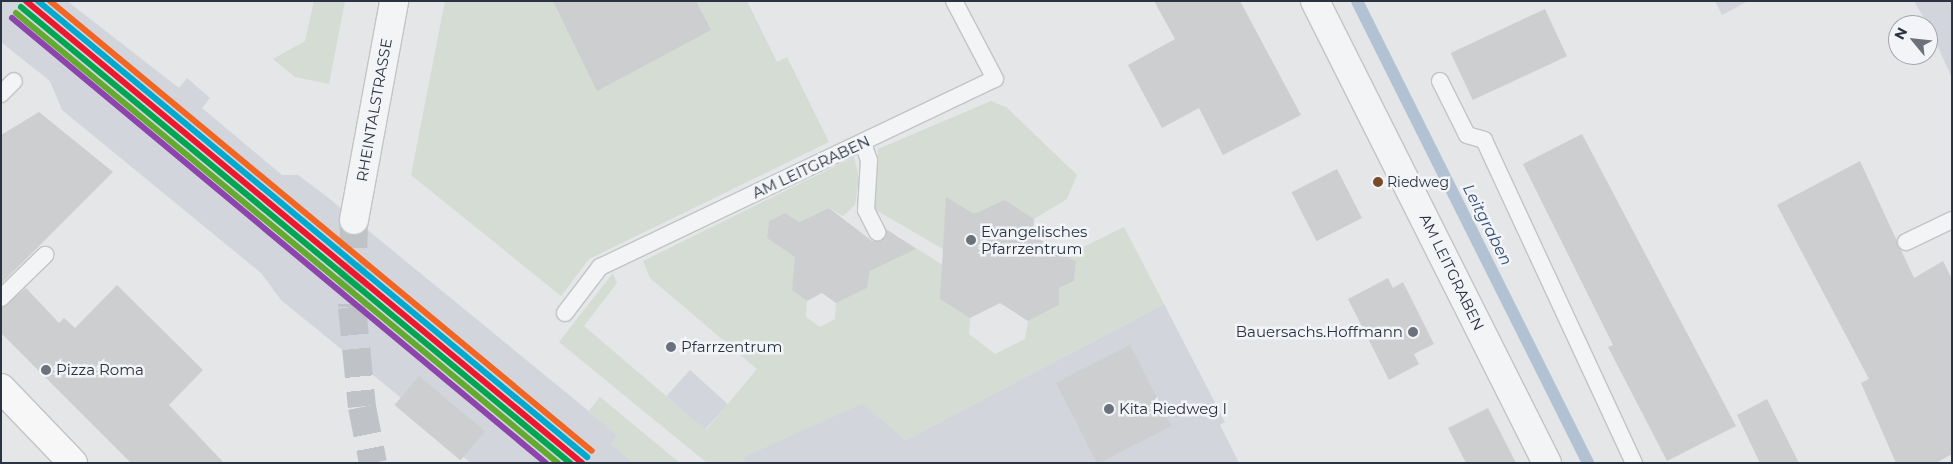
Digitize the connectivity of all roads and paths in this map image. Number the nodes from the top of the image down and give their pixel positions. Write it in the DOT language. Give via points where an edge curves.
graph roads {
  1 [pos="394,1"];
  2 [pos="954,1"];
  3 [pos="1315,1"];
  4 [pos="14,81"];
  5 [pos="1440,81"];
  6 [pos="1,94"];
  7 [pos="863,143"];
  8 [pos="354,220"];
  9 [pos="1952,220"];
  10 [pos="877,232"];
  11 [pos="1906,242"];
  12 [pos="45,255"];
  13 [pos="1,298"];
  14 [pos="565,313"];
  15 [pos="1,388"];
  16 [pos="73,463"];
  17 [pos="1547,463"];
  18 [pos="1634,463"];
  1 -- 8 [label="street, RHEINTALSTRASSE"];
  2 -- 7 [label="lane, AM LEITGRABEN" via="995,79"];
  3 -- 17 [label="street, AM LEITGRABEN"];
  4 -- 6 [label="lane"];
  5 -- 18 [label="lane" via="1467,134 1484,140"];
  7 -- 10 [label="lane" via="870,160 866,210"];
  7 -- 14 [label="lane, AM LEITGRABEN" via="600,267"];
  9 -- 11 [label="lane"];
  12 -- 13 [label="lane"];
  15 -- 16 [label="main road"];
}
